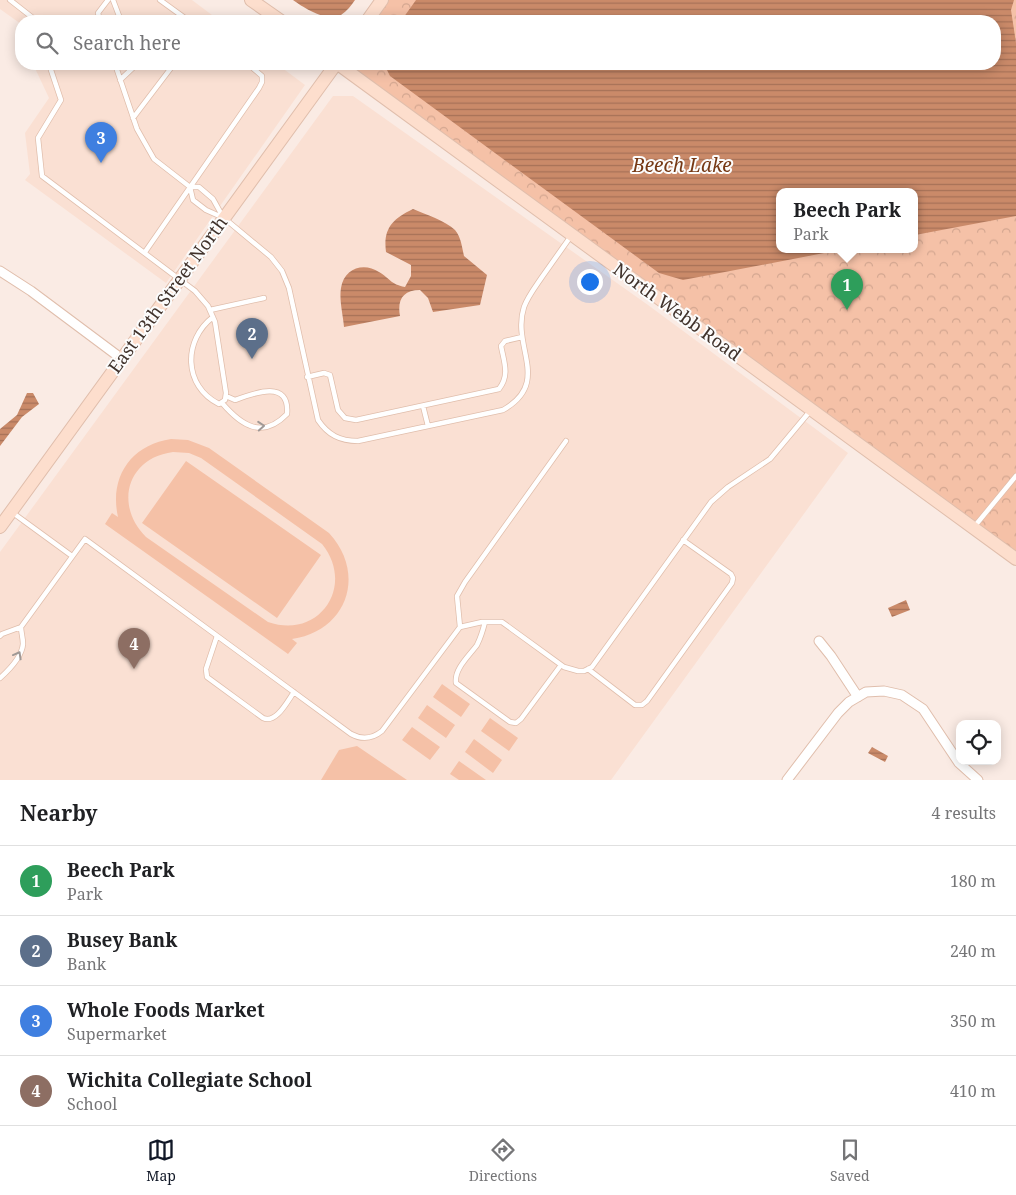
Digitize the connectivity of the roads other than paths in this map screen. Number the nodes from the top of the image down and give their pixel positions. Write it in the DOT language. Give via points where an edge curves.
graph roads {
  1 [pos="10,0"];
  2 [pos="108,0"];
  3 [pos="113,0"];
  4 [pos="160,0"];
  5 [pos="251,0"];
  6 [pos="382,0"];
  7 [pos="29,15"];
  8 [pos="98,15"];
  9 [pos="119,15"];
  10 [pos="181,15"];
  11 [pos="272,15"];
  12 [pos="371,15"];
  13 [pos="51,70"];
  14 [pos="117,70"];
  15 [pos="132,70"];
  16 [pos="169,70"];
  17 [pos="255,70"];
  18 [pos="333,70"];
  19 [pos="345,70"];
  20 [pos="120,80"];
  21 [pos="133,118"];
  22 [pos="190,188"];
  23 [pos="224,218"];
  24 [pos="572,235"];
  25 [pos="145,252"];
  26 [pos="0,271"];
  27 [pos="180,278"];
  28 [pos="264,298"];
  29 [pos="210,310"];
  30 [pos="213,317"];
  31 [pos="522,337"];
  32 [pos="122,359"];
  33 [pos="307,376"];
  34 [pos="226,396"];
  35 [pos="222,403"];
  36 [pos="423,406"];
  37 [pos="811,409"];
  38 [pos="428,426"];
  39 [pos="566,441"];
  40 [pos="1016,476"];
  41 [pos="11,511"];
  42 [pos="0,527"];
  43 [pos="973,528"];
  44 [pos="683,540"];
  45 [pos="72,556"];
  46 [pos="1016,559"];
  47 [pos="485,622"];
  48 [pos="21,627"];
  49 [pos="460,627"];
  50 [pos="0,636"];
  51 [pos="217,636"];
  52 [pos="819,641"];
  53 [pos="561,665"];
  54 [pos="588,669"];
  55 [pos="0,678"];
  56 [pos="294,692"];
  57 [pos="858,697"];
  58 [pos="787,780"];
  59 [pos="978,780"];
  1 -- 7 [label="lane"];
  2 -- 8 [label="lane"];
  3 -- 9 [label="lane"];
  4 -- 10 [label="lane"];
  5 -- 11 [label="main road"];
  6 -- 12 [label="main road"];
  13 -- 25 [label="lane" via="61,100 38,138 42,176"];
  14 -- 20 [label="lane"];
  15 -- 20 [label="lane"];
  16 -- 21 [label="lane"];
  17 -- 22 [label="lane" via="262,76 262,82"];
  18 -- 23 [label="main road, East 13th Street North"];
  19 -- 24 [label="main road, North Webb Road"];
  20 -- 21 [label="lane"];
  21 -- 22 [label="lane" via="154,159"];
  22 -- 23 [label="lane" via="192,200"];
  22 -- 23 [label="lane" via="199,187 213,198"];
  22 -- 25 [label="lane"];
  23 -- 27 [label="main road, East 13th Street North"];
  23 -- 33 [label="lane" via="271,257 282,271 289,288"];
  24 -- 31 [label="lane" via="525,304 520,320"];
  24 -- 37 [label="main road, North Webb Road"];
  25 -- 27 [label="lane"];
  26 -- 32 [label="street"];
  27 -- 29 [label="lane"];
  27 -- 32 [label="main road, East 13th Street North"];
  28 -- 29 [label="lane"];
  29 -- 30 [label="lane"];
  30 -- 34 [label="lane"];
  30 -- 35 [label="lane" via="197,334 192,346 192,365 200,390 217,404"];
  31 -- 36 [label="lane" via="505,341 501,346 506,371 505,382 499,389"];
  31 -- 38 [label="lane" via="528,383 519,399 503,410"];
  32 -- 41 [label="main road, East 13th Street North"];
  33 -- 36 [label="lane" via="330,375 338,410 345,418 356,420"];
  33 -- 38 [label="lane" via="318,420 334,437 358,441"];
  34 -- 35 [label="lane"];
  35 -- 34 [label="lane, one-way" via="235,418 257,428 270,426 287,414 288,405 282,395 270,390 235,400"];
  36 -- 38 [label="lane"];
  37 -- 43 [label="main road, North Webb Road"];
  37 -- 44 [label="lane" via="770,459 711,502"];
  39 -- 49 [label="lane" via="457,596"];
  40 -- 43 [label="lane"];
  41 -- 42 [label="main road, East 13th Street North"];
  41 -- 45 [label="lane"];
  43 -- 46 [label="main road, North Webb Road"];
  44 -- 54 [label="lane"];
  44 -- 54 [label="lane" via="731,574 732,583 647,701 636,705"];
  45 -- 48 [label="lane"];
  45 -- 51 [label="lane" via="84,539"];
  47 -- 49 [label="lane"];
  47 -- 53 [label="lane" via="502,622"];
  47 -- 53 [label="lane" via="478,644 457,672 456,683 510,722 516,723 521,719"];
  48 -- 50 [label="lane"];
  55 -- 48 [label="lane, one-way" via="21,652"];
  49 -- 56 [label="lane" via="376,736 358,738"];
  51 -- 56 [label="lane"];
  51 -- 56 [label="lane" via="206,669 207,677 263,718 274,719"];
  52 -- 57 [label="street"];
  53 -- 54 [label="lane" via="572,670"];
  57 -- 58 [label="street" via="838,713"];
  57 -- 59 [label="street" via="866,692 884,691 902,695 923,709 959,763"];
}
